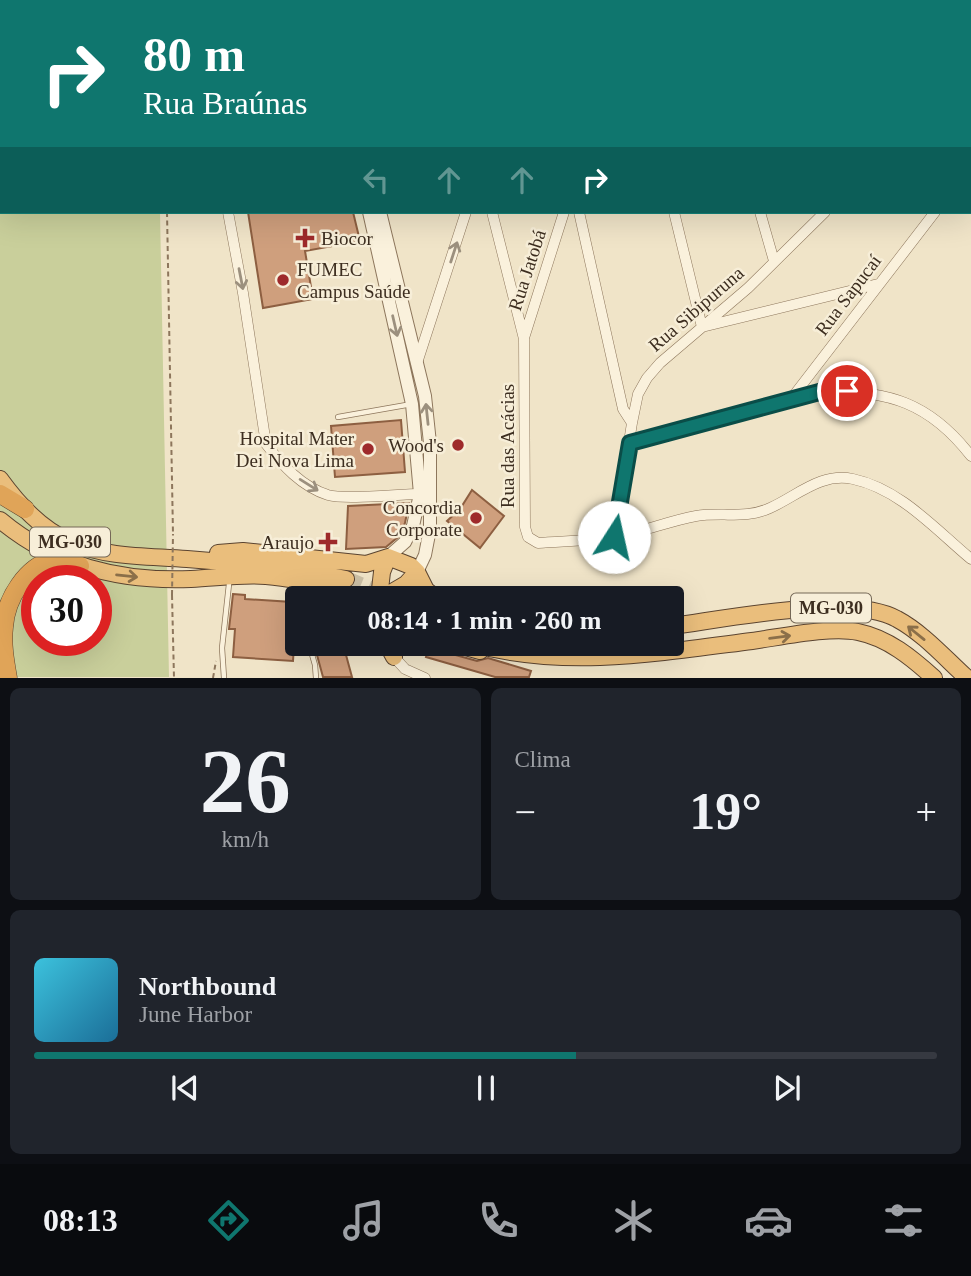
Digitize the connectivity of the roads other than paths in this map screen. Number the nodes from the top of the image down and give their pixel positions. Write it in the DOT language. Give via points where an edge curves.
graph roads {
  1 [pos="228,214"];
  2 [pos="369,214"];
  3 [pos="380,214"];
  4 [pos="465,214"];
  5 [pos="493,214"];
  6 [pos="563,214"];
  7 [pos="579,214"];
  8 [pos="674,214"];
  9 [pos="761,214"];
  10 [pos="823,214"];
  11 [pos="932,214"];
  12 [pos="774,261"];
  13 [pos="878,284"];
  14 [pos="702,327"];
  15 [pos="524,339"];
  16 [pos="417,363"];
  17 [pos="791,399"];
  18 [pos="412,404"];
  19 [pos="338,416"];
  20 [pos="632,423"];
  21 [pos="630,443"];
  22 [pos="971,456"];
  23 [pos="0,479"];
  24 [pos="0,494"];
  25 [pos="420,494"];
  26 [pos="25,509"];
  27 [pos="0,520"];
  28 [pos="614,537"];
  29 [pos="405,542"];
  30 [pos="425,555"];
  31 [pos="388,557"];
  32 [pos="181,558"];
  33 [pos="971,559"];
  34 [pos="42,565"];
  35 [pos="76,565"];
  36 [pos="77,565"];
  37 [pos="417,572"];
  38 [pos="112,573"];
  39 [pos="188,580"];
  40 [pos="21,584"];
  41 [pos="229,584"];
  42 [pos="323,586"];
  43 [pos="328,586"];
  44 [pos="382,586"];
  45 [pos="402,586"];
  46 [pos="421,586"];
  47 [pos="285,592"];
  48 [pos="684,625"];
  49 [pos="713,646"];
  50 [pos="684,649"];
  51 [pos="684,653"];
  52 [pos="312,656"];
  53 [pos="398,656"];
  54 [pos="503,656"];
  55 [pos="549,656"];
  56 [pos="629,656"];
  57 [pos="671,656"];
  58 [pos="8,677"];
  59 [pos="224,677"];
  60 [pos="316,677"];
  61 [pos="425,677"];
  62 [pos="934,677"];
  63 [pos="967,677"];
  1 -- 25 [label="street, one-way" via="266,444 311,488 331,496"];
  2 -- 18 [label="street, one-way"];
  3 -- 16 [label="street"];
  16 -- 4 [label="street, one-way"];
  5 -- 15 [label="street, Rua das Acácias"];
  6 -- 15 [label="street, Rua Jatobá"];
  7 -- 20 [label="street" via="622,409"];
  8 -- 14 [label="street"];
  9 -- 12 [label="street"];
  10 -- 12 [label="street, Rua Sibipuruna"];
  11 -- 13 [label="street, Rua Sapucaí"];
  12 -- 14 [label="street, Rua Sibipuruna"];
  13 -- 14 [label="street"];
  13 -- 17 [label="street, Rua Sapucaí"];
  14 -- 20 [label="street, Rua Sibipuruna" via="647,378"];
  15 -- 28 [label="street, Rua das Acácias" via="528,537 538,543"];
  30 -- 16 [label="street, one-way" via="430,529 429,443"];
  17 -- 21 [label="street"];
  17 -- 22 [label="street" via="847,391 902,401 931,416"];
  18 -- 19 [label="lane"];
  18 -- 25 [label="street"];
  20 -- 21 [label="street, Rua Sibipuruna"];
  21 -- 28 [label="street, Rua Sibipuruna"];
  23 -- 26 [label="highway, MG-030"];
  24 -- 26 [label="highway"];
  25 -- 29 [label="street"];
  26 -- 32 [label="highway, MG-030" via="71,542 108,553"];
  27 -- 36 [label="highway, MG-030" via="40,548"];
  28 -- 33 [label="street, Rua das Acácias" via="697,516 751,514 824,480 850,478 892,493"];
  29 -- 30 [label="street" via="417,554"];
  29 -- 31 [label="street"];
  30 -- 37 [label="street"];
  31 -- 32 [label="highway" via="366,564 243,551"];
  31 -- 37 [label="highway"];
  31 -- 44 [label="highway"];
  32 -- 43 [label="highway, MG-030" via="268,565"];
  34 -- 35 [label="highway" via="54,559"];
  37 -- 45 [label="highway"];
  37 -- 46 [label="highway"];
  38 -- 39 [label="highway, MG-030, one-way"];
  39 -- 41 [label="highway"];
  39 -- 42 [label="highway, MG-030" via="265,576"];
  40 -- 58 [label="highway" via="4,625"];
  41 -- 47 [label="highway"];
  41 -- 59 [label="lane" via="222,648"];
  63 -- 48 [label="highway, MG-030, one-way" via="896,618 863,608 822,608"];
  49 -- 50 [label="highway, MG-030"];
  49 -- 51 [label="highway"];
  49 -- 62 [label="highway, MG-030, one-way" via="856,631 896,646"];
  52 -- 60 [label="lane"];
  53 -- 61 [label="street" via="405,669"];
  54 -- 57 [label="highway" via="532,663 604,666"];
  55 -- 56 [label="highway, MG-030"];
}
